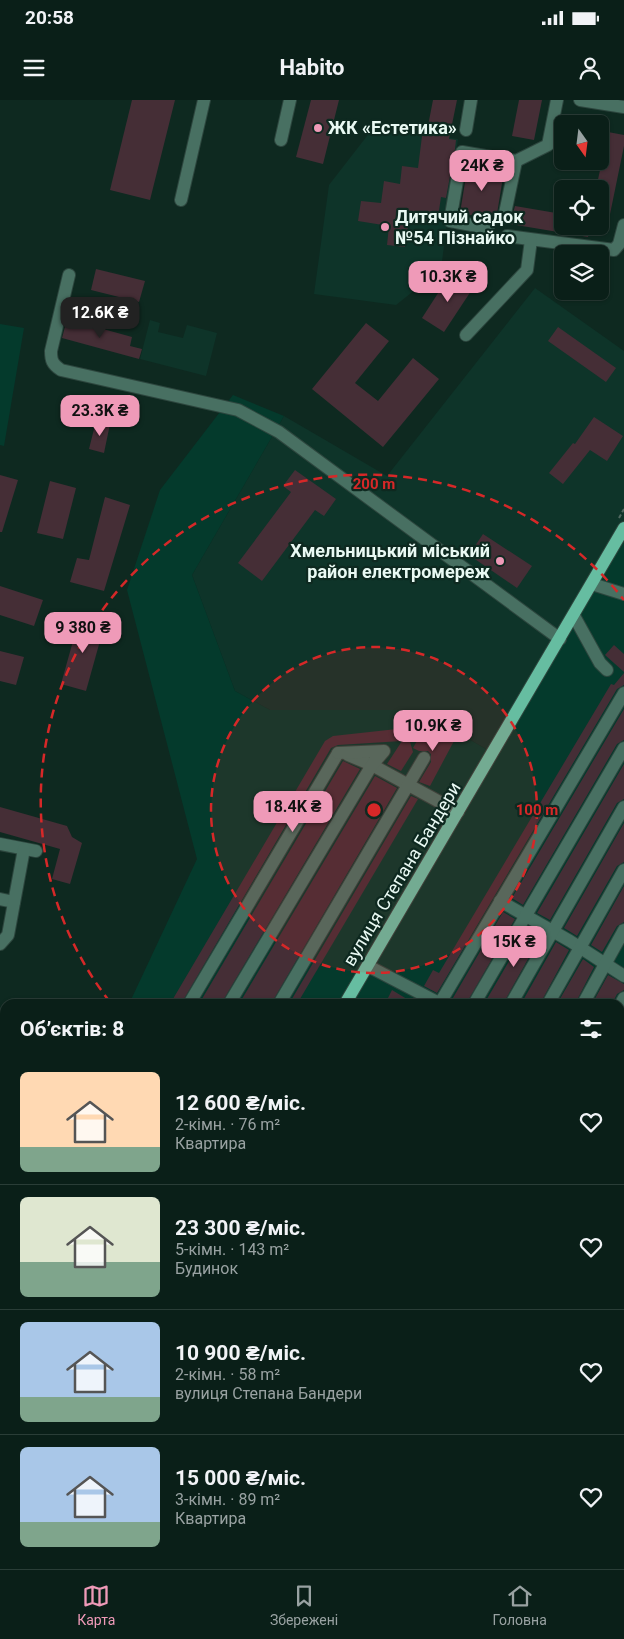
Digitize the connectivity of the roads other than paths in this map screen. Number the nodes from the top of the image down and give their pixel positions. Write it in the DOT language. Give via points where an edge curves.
graph roads {
  1 [pos="204,100"];
  2 [pos="290,100"];
  3 [pos="471,100"];
  4 [pos="557,100"];
  5 [pos="580,100"];
  6 [pos="624,107"];
  7 [pos="466,130"];
  8 [pos="281,140"];
  9 [pos="516,161"];
  10 [pos="181,200"];
  11 [pos="504,218"];
  12 [pos="624,225"];
  13 [pos="488,228"];
  14 [pos="507,236"];
  15 [pos="531,240"];
  16 [pos="69,275"];
  17 [pos="466,335"];
  18 [pos="624,528"];
  19 [pos="592,584"];
  20 [pos="624,594"];
  21 [pos="574,616"];
  22 [pos="560,639"];
  23 [pos="607,670"];
  24 [pos="624,693"];
  25 [pos="624,748"];
  26 [pos="338,752"];
  27 [pos="424,758"];
  28 [pos="372,765"];
  29 [pos="408,785"];
  30 [pos="624,807"];
  31 [pos="458,812"];
  32 [pos="0,844"];
  33 [pos="624,870"];
  34 [pos="0,899"];
  35 [pos="500,901"];
  36 [pos="14,902"];
  37 [pos="526,916"];
  38 [pos="624,930"];
  39 [pos="553,931"];
  40 [pos="0,944"];
  41 [pos="580,948"];
  42 [pos="605,964"];
  43 [pos="368,966"];
  44 [pos="624,976"];
  45 [pos="192,999"];
  46 [pos="231,999"];
  47 [pos="282,999"];
  48 [pos="348,999"];
  49 [pos="431,999"];
  50 [pos="444,999"];
  51 [pos="477,999"];
  52 [pos="514,999"];
  53 [pos="551,999"];
  54 [pos="587,999"];
  1 -- 10 [label="street"];
  2 -- 8 [label="street"];
  3 -- 7 [label="street"];
  4 -- 9 [label="street" via="548,145"];
  5 -- 6 [label="street"];
  9 -- 11 [label="street"];
  9 -- 13 [label="street" via="462,152 450,221"];
  12 -- 15 [label="street" via="614,250"];
  14 -- 15 [label="street"];
  15 -- 17 [label="street" via="527,270"];
  16 -- 22 [label="street" via="51,351 51,360 60,370 230,408 252,416"];
  18 -- 19 [label="main road, вулиця Степана Бандери"];
  19 -- 20 [label="street"];
  19 -- 21 [label="main road, вулиця Степана Бандери"];
  21 -- 22 [label="main road, вулиця Степана Бандери"];
  21 -- 23 [label="street"];
  22 -- 31 [label="main road, вулиця Степана Бандери"];
  24 -- 35 [label="street"];
  25 -- 37 [label="street"];
  26 -- 28 [label="street"];
  26 -- 28 [label="street" via="384,751"];
  26 -- 45 [label="street"];
  27 -- 29 [label="street"];
  28 -- 29 [label="street"];
  28 -- 46 [label="street"];
  29 -- 31 [label="street"];
  29 -- 47 [label="street"];
  30 -- 39 [label="street"];
  31 -- 43 [label="main road, вулиця Степана Бандери"];
  32 -- 36 [label="street" via="30,850"];
  33 -- 41 [label="street"];
  34 -- 36 [label="street"];
  35 -- 37 [label="street"];
  35 -- 50 [label="street"];
  36 -- 40 [label="street" via="8,935"];
  37 -- 39 [label="street"];
  37 -- 51 [label="street"];
  38 -- 42 [label="street"];
  39 -- 41 [label="street"];
  39 -- 52 [label="street"];
  41 -- 42 [label="street"];
  41 -- 53 [label="street"];
  42 -- 44 [label="street"];
  42 -- 54 [label="street"];
  43 -- 48 [label="main road, вулиця Степана Бандери"];
  43 -- 49 [label="street"];
}
